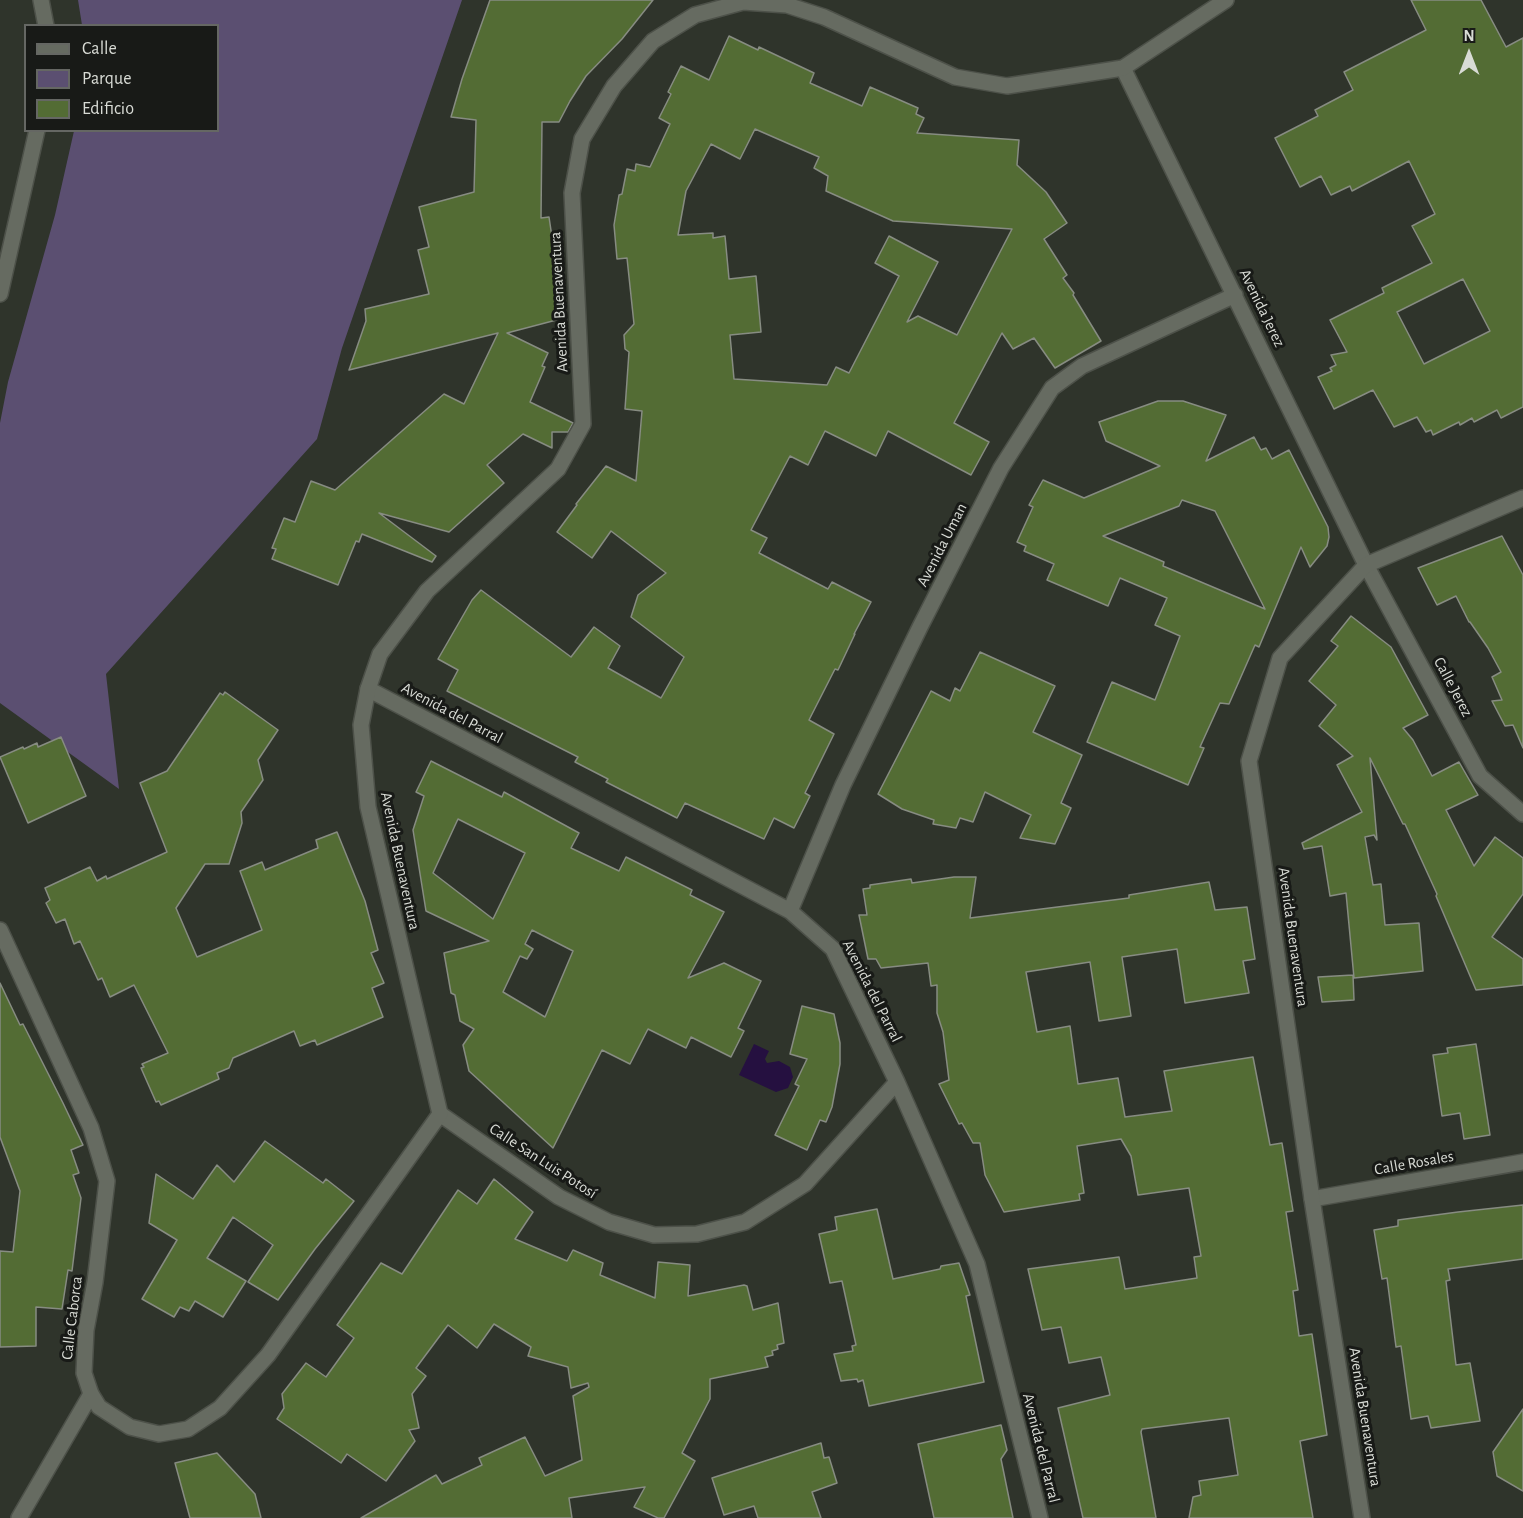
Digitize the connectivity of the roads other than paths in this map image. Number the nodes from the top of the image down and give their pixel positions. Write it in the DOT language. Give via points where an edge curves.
graph roads {
  1 [pos="41,0"];
  2 [pos="1226,0"];
  3 [pos="46,24"];
  4 [pos="1123,68"];
  5 [pos="37,132"];
  6 [pos="0,294"];
  7 [pos="1236,295"];
  8 [pos="1523,498"];
  9 [pos="1366,565"];
  10 [pos="368,689"];
  11 [pos="1523,814"];
  12 [pos="790,911"];
  13 [pos="0,930"];
  14 [pos="897,1082"];
  15 [pos="440,1114"];
  16 [pos="1523,1161"];
  17 [pos="1312,1199"];
  18 [pos="91,1394"];
  19 [pos="19,1518"];
  20 [pos="1040,1518"];
  21 [pos="1362,1518"];
  1 -- 3 [label="street"];
  2 -- 4 [label="street, Avenida Buenaventura"];
  4 -- 7 [label="street, Avenida Jerez"];
  4 -- 10 [label="street, Avenida Buenaventura" via="1007,86 955,77 824,17 787,5 743,2 695,15 653,41 614,86 582,139 572,193 584,424 558,469 427,591 380,654"];
  5 -- 6 [label="street"];
  7 -- 9 [label="street, Avenida Jerez"];
  7 -- 12 [label="street, Avenida Uman" via="1082,366 1052,388 1001,468 920,627 843,785"];
  8 -- 9 [label="street, Avenida Buenaventura"];
  9 -- 11 [label="street, Calle Jerez" via="1480,776"];
  9 -- 17 [label="street, Avenida Buenaventura" via="1280,658 1249,761"];
  10 -- 12 [label="street, Avenida del Parral"];
  10 -- 15 [label="street, Avenida Buenaventura" via="361,725 368,807"];
  12 -- 14 [label="street, Avenida del Parral" via="833,948"];
  13 -- 18 [label="street, Calle Caborca" via="91,1128 107,1181 86,1330 84,1373"];
  14 -- 15 [label="street, Calle San Luis Potosí" via="805,1184 745,1222 697,1234 654,1235 609,1222 559,1197"];
  14 -- 20 [label="street, Avenida del Parral" via="977,1264"];
  15 -- 18 [label="street" via="268,1355 220,1408 188,1429 159,1434 130,1427 99,1407"];
  16 -- 17 [label="street, Calle Rosales"];
  17 -- 21 [label="street, Avenida Buenaventura"];
  18 -- 19 [label="street"];
}
